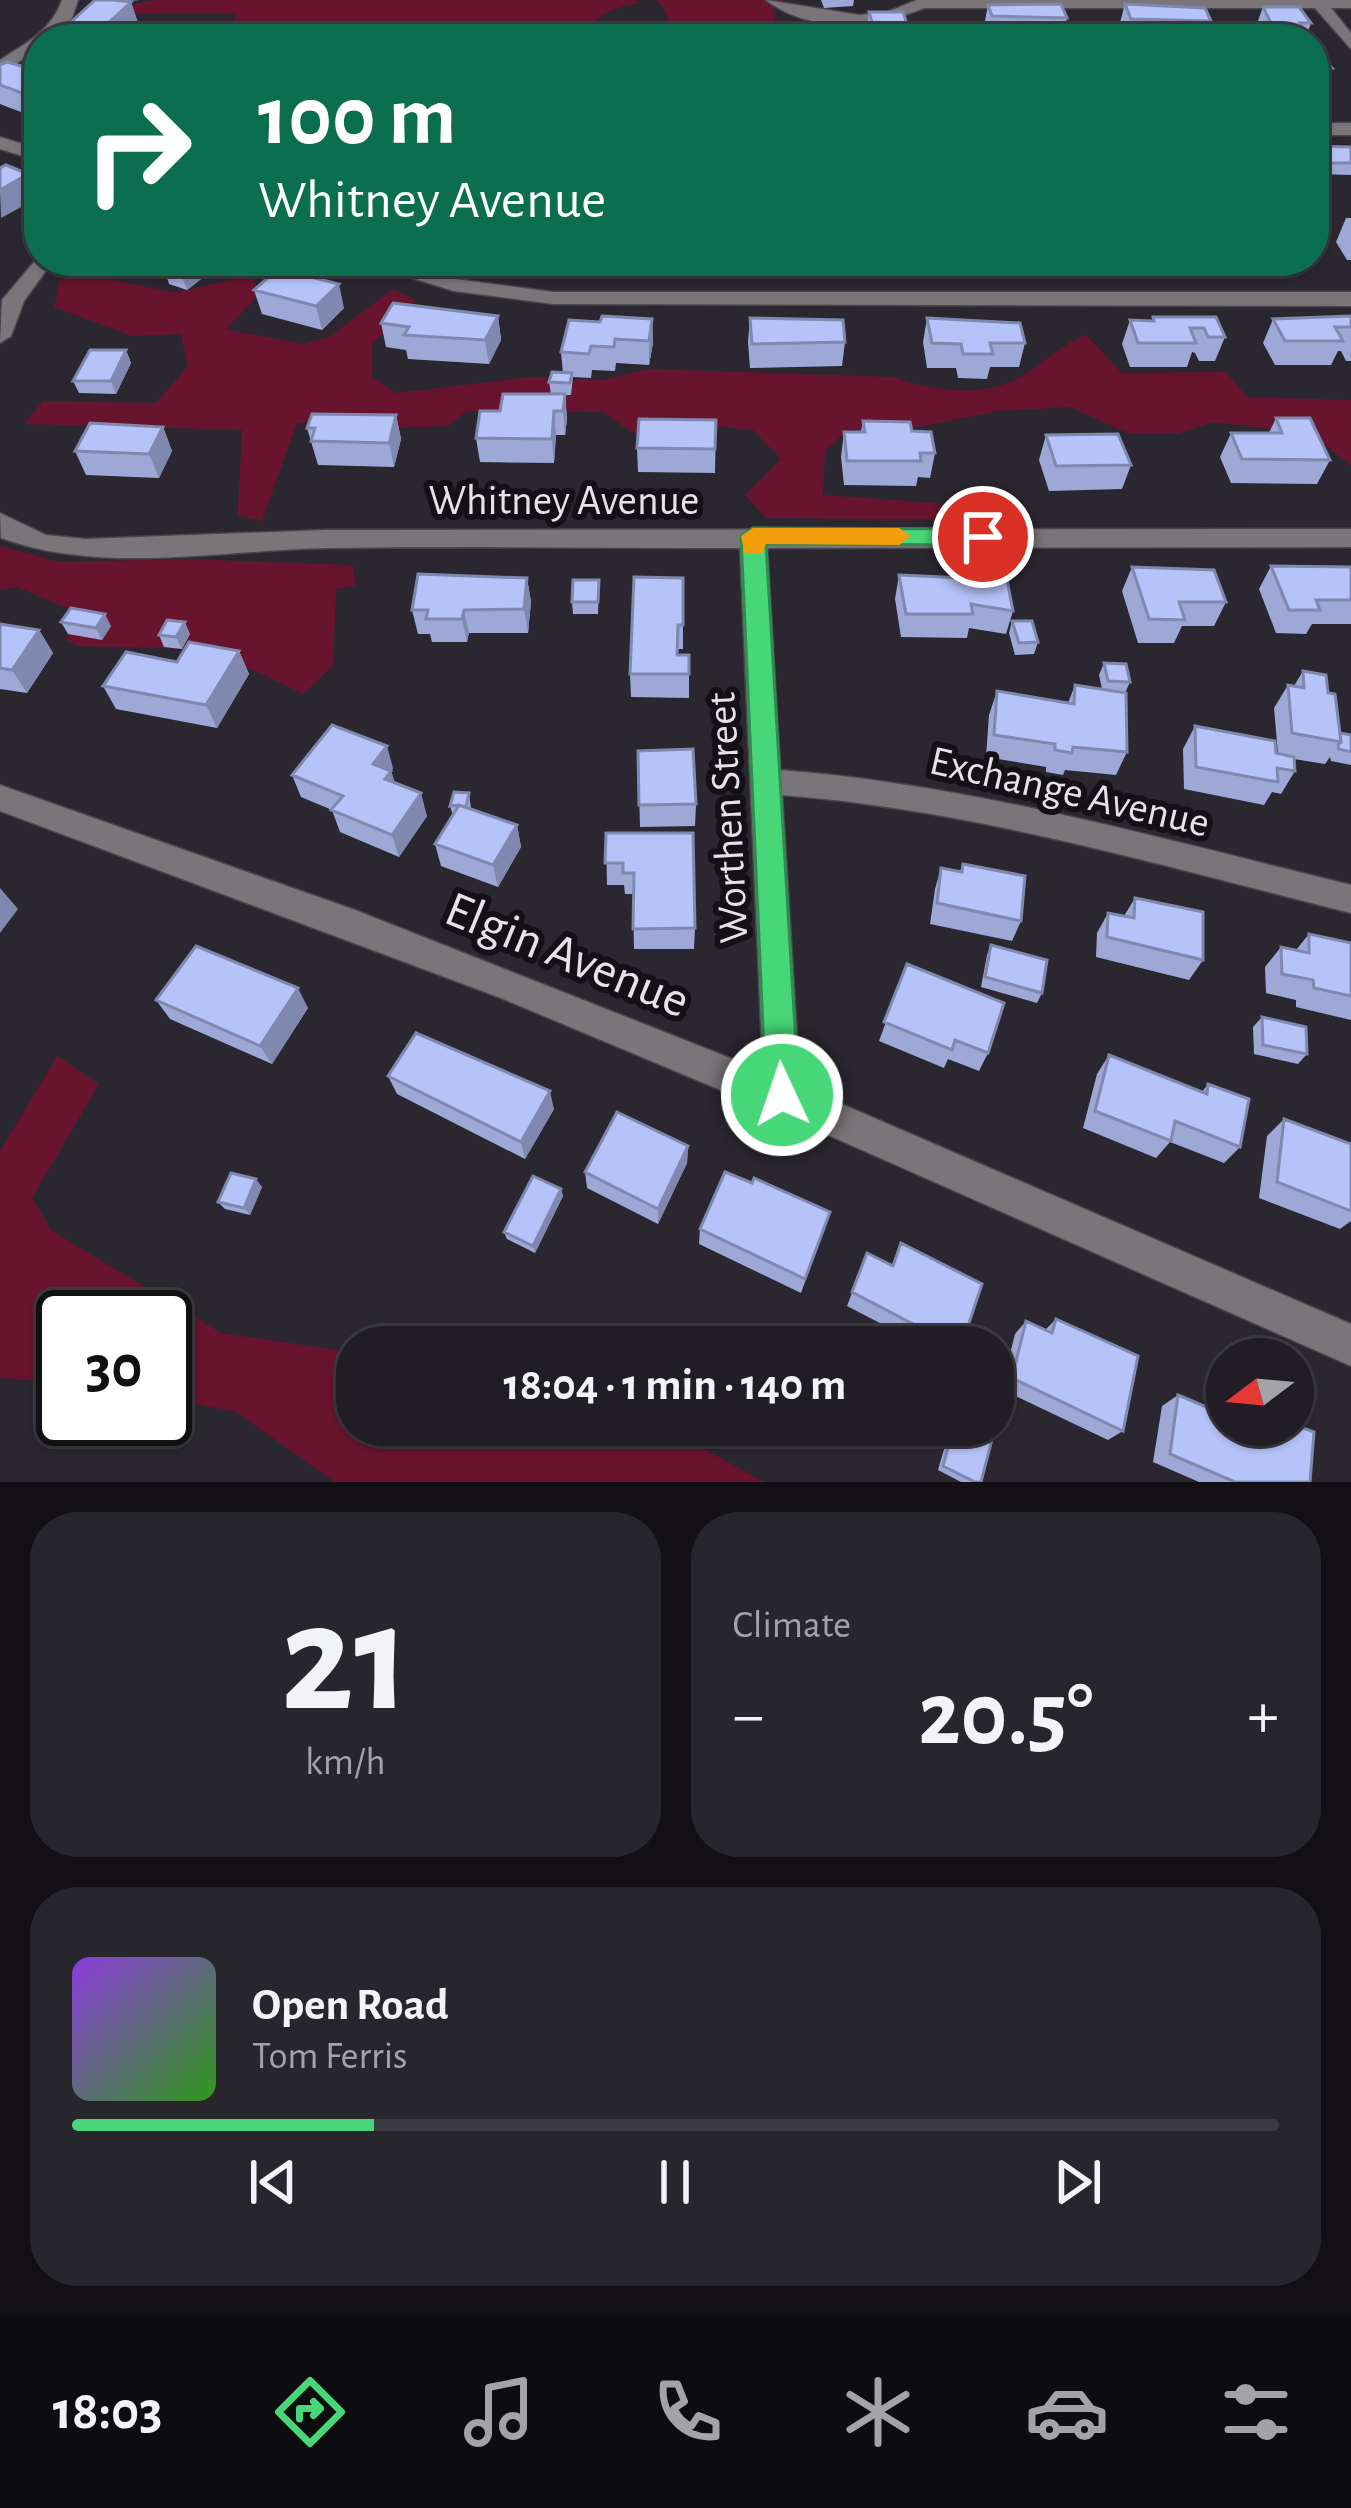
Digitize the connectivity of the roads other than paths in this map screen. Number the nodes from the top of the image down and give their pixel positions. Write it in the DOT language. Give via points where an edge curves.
graph roads {
  1 [pos="774,0"];
  2 [pos="988,2"];
  3 [pos="1319,2"];
  4 [pos="1351,3"];
  5 [pos="1351,44"];
  6 [pos="32,276"];
  7 [pos="421,276"];
  8 [pos="1351,299"];
  9 [pos="0,336"];
  10 [pos="0,522"];
  11 [pos="753,536"];
  12 [pos="1351,538"];
  13 [pos="766,781"];
  14 [pos="0,797"];
  15 [pos="1351,899"];
  16 [pos="782,1095"];
  17 [pos="1351,1346"];
  1 -- 2 [label="street" via="854,19 925,3"];
  2 -- 3 [label="street"];
  3 -- 4 [label="street"];
  3 -- 5 [label="street"];
  6 -- 9 [label="street"];
  7 -- 8 [label="street" via="554,298"];
  10 -- 11 [label="street, Whitney Avenue" via="44,544 85,548"];
  11 -- 12 [label="street, Whitney Avenue"];
  11 -- 13 [label="street, Worthen Street"];
  13 -- 15 [label="street, Exchange Avenue" via="880,790"];
  13 -- 16 [label="street, Worthen Street"];
  14 -- 16 [label="street, Elgin Avenue" via="446,957"];
  16 -- 17 [label="street, Elgin Avenue"];
}
